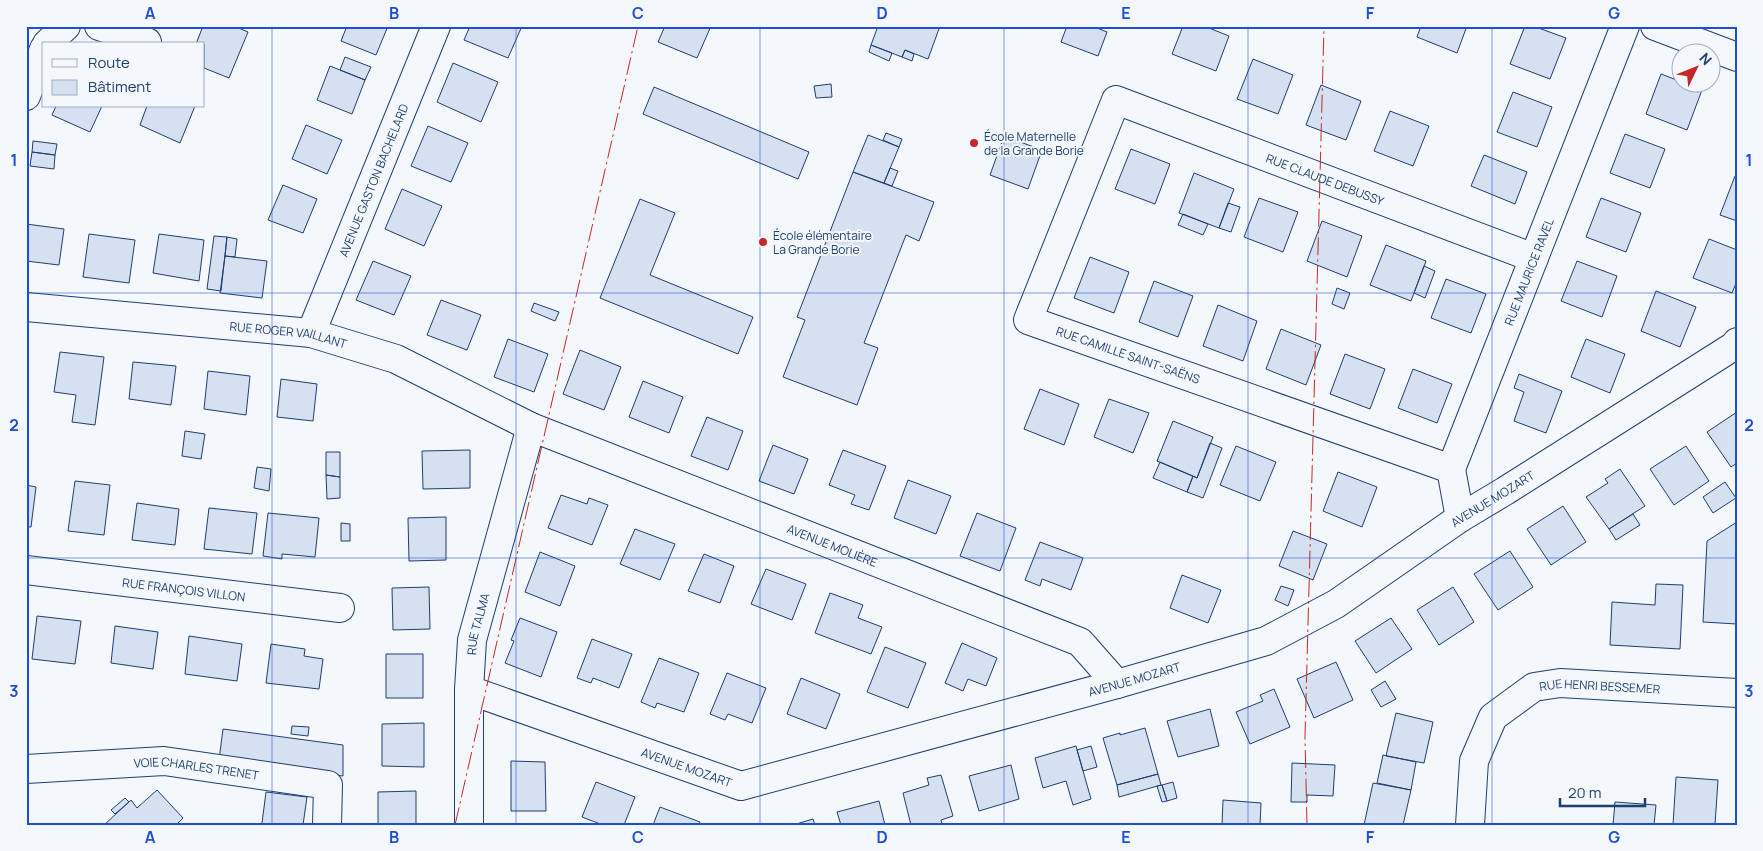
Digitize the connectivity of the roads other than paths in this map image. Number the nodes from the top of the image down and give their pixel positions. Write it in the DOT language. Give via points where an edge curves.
graph roads {
  1 [pos="66,26"];
  2 [pos="99,26"];
  3 [pos="436,26"];
  4 [pos="1625,26"];
  5 [pos="1654,26"];
  6 [pos="49,42"];
  7 [pos="148,42"];
  8 [pos="42,54"];
  9 [pos="1737,57"];
  10 [pos="26,96"];
  11 [pos="1116,100"];
  12 [pos="1534,258"];
  13 [pos="26,307"];
  14 [pos="311,333"];
  15 [pos="1737,342"];
  16 [pos="532,427"];
  17 [pos="1451,469"];
  18 [pos="1460,518"];
  19 [pos="26,570"];
  20 [pos="340,608"];
  21 [pos="1117,684"];
  22 [pos="469,690"];
  23 [pos="1737,693"];
  24 [pos="26,769"];
  25 [pos="327,825"];
  26 [pos="469,825"];
  27 [pos="1470,825"];
  1 -- 6 [label="street"];
  2 -- 7 [label="street"];
  3 -- 14 [label="street, AVENUE GASTON BACHELARD"];
  4 -- 12 [label="street, RUE MAURICE RAVEL"];
  5 -- 9 [label="street"];
  8 -- 10 [label="street"];
  11 -- 12 [label="street, RUE CLAUDE DEBUSSY"];
  11 -- 17 [label="street, RUE CAMILLE SAINT-SAËNS" via="1028,320"];
  12 -- 17 [label="street, RUE MAURICE RAVEL"];
  13 -- 14 [label="street, RUE ROGER VAILLANT"];
  14 -- 16 [label="street, RUE ROGER VAILLANT" via="396,359"];
  15 -- 18 [label="street, AVENUE MOZART"];
  16 -- 21 [label="street, AVENUE MOLIÈRE" via="1080,642"];
  16 -- 22 [label="street, RUE TALMA" via="472,640"];
  17 -- 18 [label="street"];
  18 -- 21 [label="street, AVENUE MOZART" via="1336,604 1266,641"];
  19 -- 20 [label="street, RUE FRANÇOIS VILLON"];
  21 -- 22 [label="street, AVENUE MOZART" via="741,786"];
  22 -- 26 [label="street, RUE TALMA"];
  23 -- 27 [label="street, RUE HENRI BESSEMER" via="1560,683 1534,687 1494,717 1474,761"];
  24 -- 25 [label="street, VOIE CHARLES TRENET" via="164,760 328,785"];
}
